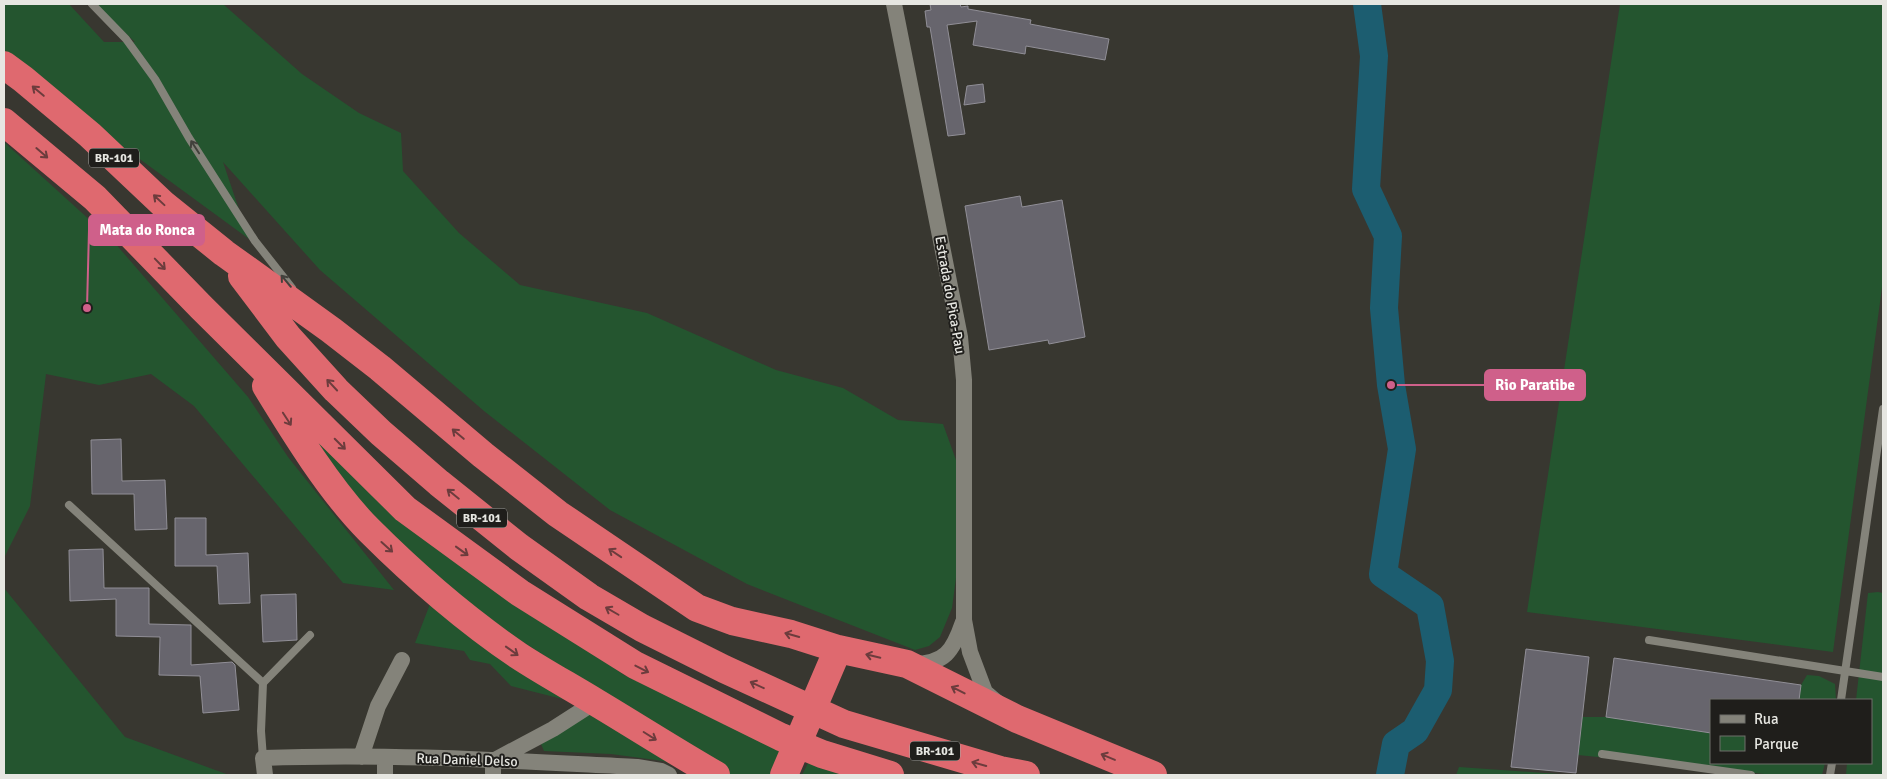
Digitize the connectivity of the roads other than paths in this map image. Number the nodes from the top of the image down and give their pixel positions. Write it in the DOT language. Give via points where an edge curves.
graph roads {
  1 [pos="92,4"];
  2 [pos="894,4"];
  3 [pos="4,65"];
  4 [pos="4,122"];
  5 [pos="224,253"];
  6 [pos="331,330"];
  7 [pos="244,348"];
  8 [pos="1883,409"];
  9 [pos="69,505"];
  10 [pos="964,620"];
  11 [pos="310,635"];
  12 [pos="1649,640"];
  13 [pos="838,649"];
  14 [pos="402,660"];
  15 [pos="907,664"];
  16 [pos="1845,672"];
  17 [pos="1883,677"];
  18 [pos="263,683"];
  19 [pos="1841,699"];
  20 [pos="595,702"];
  21 [pos="1017,719"];
  22 [pos="1602,754"];
  23 [pos="361,757"];
  24 [pos="263,758"];
  25 [pos="385,758"];
  26 [pos="493,768"];
  27 [pos="607,770"];
  28 [pos="265,775"];
  29 [pos="385,775"];
  30 [pos="669,775"];
  31 [pos="716,775"];
  32 [pos="784,775"];
  33 [pos="890,775"];
  34 [pos="1026,775"];
  35 [pos="1153,775"];
  36 [pos="1751,775"];
  6 -- 1 [label="lane, one-way" via="298,296 256,241 155,79 126,38"];
  2 -- 10 [label="street, Estrada do Pica-Pau" via="960,337 964,380"];
  5 -- 3 [label="highway, BR-101, one-way" via="163,204 90,135"];
  4 -- 7 [label="highway, BR-101, one-way" via="95,198"];
  5 -- 6 [label="highway"];
  34 -- 5 [label="highway, BR-101, one-way" via="844,724 724,669 588,597 519,547 381,433 288,338"];
  13 -- 6 [label="highway, one-way" via="732,621 697,608 558,514"];
  7 -- 20 [label="highway, one-way" via="310,454 368,529 474,623 557,681"];
  7 -- 33 [label="highway, BR-101, one-way" via="406,509 520,593 635,666 781,737 822,754"];
  8 -- 16 [label="lane"];
  9 -- 18 [label="lane"];
  10 -- 15 [label="street, Estrada do Pica-Pau" via="956,644 946,654 929,664"];
  10 -- 21 [label="street, Estrada do Pica-Pau" via="970,652 986,692"];
  11 -- 18 [label="lane"];
  12 -- 16 [label="lane"];
  15 -- 13 [label="highway, one-way"];
  13 -- 32 [label="highway"];
  14 -- 23 [label="street" via="378,706"];
  21 -- 15 [label="highway, one-way"];
  16 -- 17 [label="lane"];
  16 -- 19 [label="lane"];
  18 -- 24 [label="lane"];
  20 -- 26 [label="street"];
  20 -- 31 [label="highway, one-way"];
  35 -- 21 [label="highway, one-way"];
  22 -- 36 [label="lane"];
  23 -- 24 [label="street, Rua Daniel Delso"];
  23 -- 25 [label="street, Rua Daniel Delso"];
  24 -- 28 [label="street"];
  25 -- 26 [label="street, Rua Daniel Delso" via="423,757"];
  25 -- 29 [label="street"];
  26 -- 27 [label="street, Rua Daniel Delso"];
  27 -- 30 [label="street, Rua Daniel Delso" via="637,767"];
}
